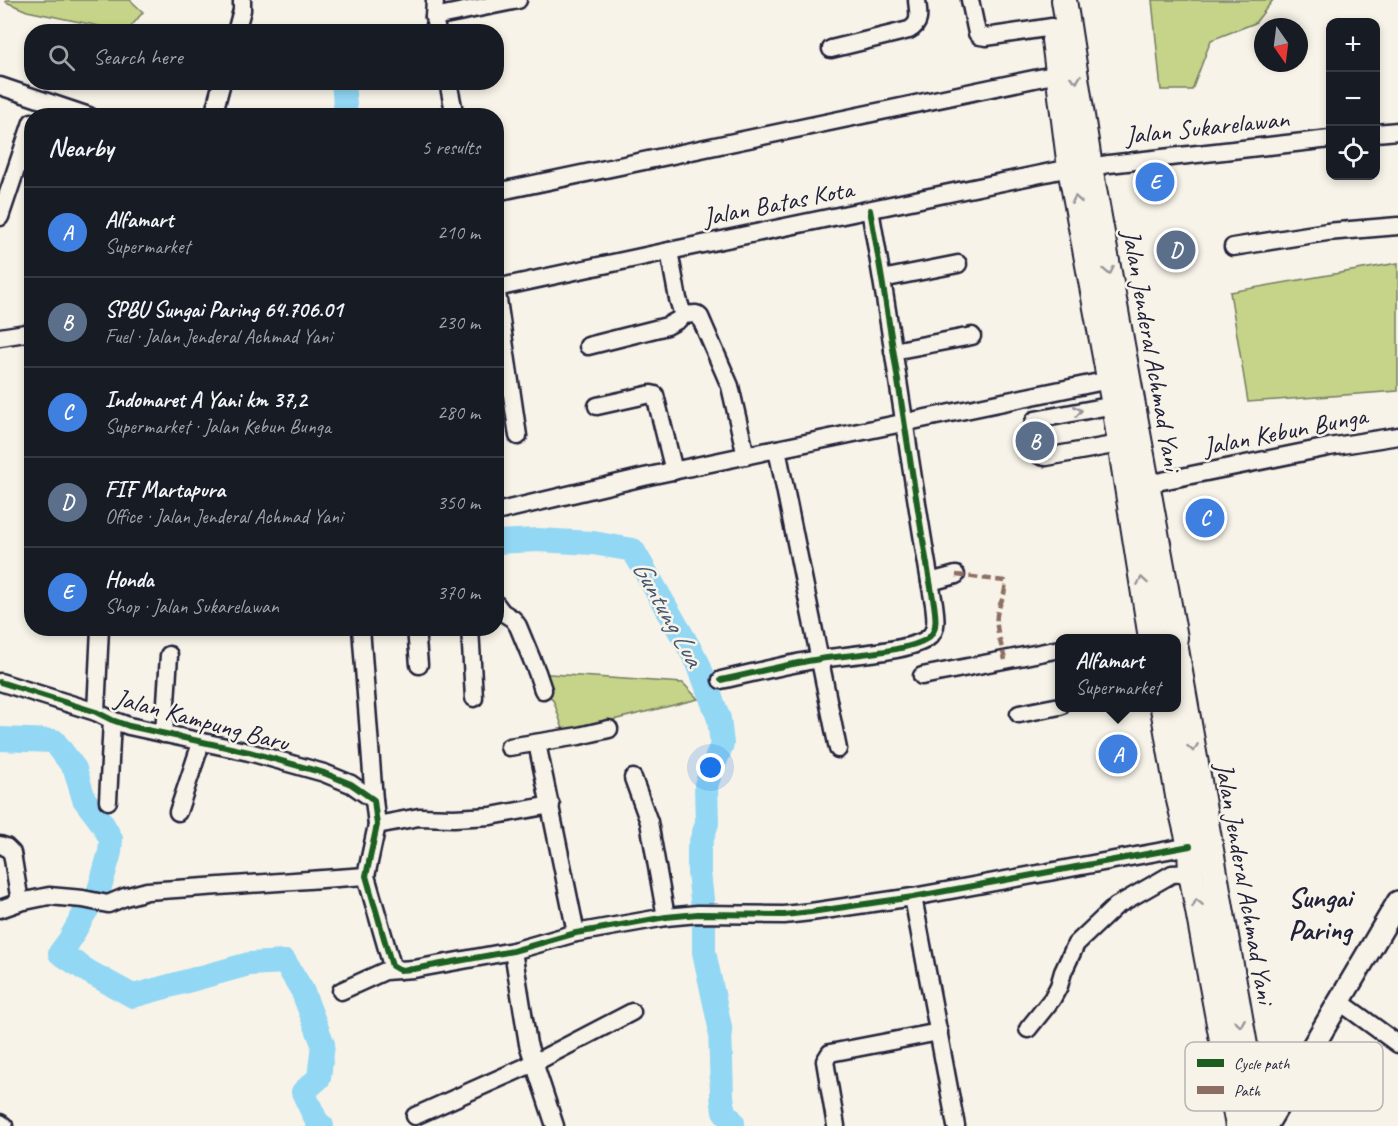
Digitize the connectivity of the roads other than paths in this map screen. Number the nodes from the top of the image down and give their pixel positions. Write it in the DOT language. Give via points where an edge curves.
graph roads {
  1 [pos="242,0"];
  2 [pos="518,0"];
  3 [pos="917,0"];
  4 [pos="970,0"];
  5 [pos="1048,0"];
  6 [pos="1064,0"];
  7 [pos="436,16"];
  8 [pos="238,24"];
  9 [pos="1052,27"];
  10 [pos="831,49"];
  11 [pos="1058,74"];
  12 [pos="0,86"];
  13 [pos="220,90"];
  14 [pos="450,90"];
  15 [pos="39,99"];
  16 [pos="36,108"];
  17 [pos="65,108"];
  18 [pos="215,108"];
  19 [pos="453,108"];
  20 [pos="1398,131"];
  21 [pos="1380,133"];
  22 [pos="1326,139"];
  23 [pos="24,146"];
  24 [pos="1080,168"];
  25 [pos="504,190"];
  26 [pos="870,210"];
  27 [pos="0,217"];
  28 [pos="1398,226"];
  29 [pos="1233,247"];
  30 [pos="669,251"];
  31 [pos="958,264"];
  32 [pos="882,279"];
  33 [pos="504,286"];
  34 [pos="682,315"];
  35 [pos="1108,324"];
  36 [pos="24,333"];
  37 [pos="972,336"];
  38 [pos="0,337"];
  39 [pos="588,346"];
  40 [pos="893,351"];
  41 [pos="1109,380"];
  42 [pos="504,398"];
  43 [pos="1113,405"];
  44 [pos="597,406"];
  45 [pos="904,422"];
  46 [pos="518,436"];
  47 [pos="1398,436"];
  48 [pos="1119,444"];
  49 [pos="777,449"];
  50 [pos="746,456"];
  51 [pos="674,471"];
  52 [pos="1147,484"];
  53 [pos="504,510"];
  54 [pos="956,575"];
  55 [pos="930,582"];
  56 [pos="504,613"];
  57 [pos="1150,634"];
  58 [pos="1174,634"];
  59 [pos="100,636"];
  60 [pos="362,636"];
  61 [pos="417,636"];
  62 [pos="470,636"];
  63 [pos="1055,651"];
  64 [pos="169,655"];
  65 [pos="819,659"];
  66 [pos="419,665"];
  67 [pos="922,676"];
  68 [pos="721,680"];
  69 [pos="0,682"];
  70 [pos="1181,687"];
  71 [pos="543,690"];
  72 [pos="474,698"];
  73 [pos="1055,707"];
  74 [pos="96,712"];
  75 [pos="1164,712"];
  76 [pos="1019,714"];
  77 [pos="112,720"];
  78 [pos="609,729"];
  79 [pos="164,734"];
  80 [pos="537,742"];
  81 [pos="201,743"];
  82 [pos="509,747"];
  83 [pos="838,749"];
  84 [pos="633,778"];
  85 [pos="374,800"];
  86 [pos="108,801"];
  87 [pos="551,805"];
  88 [pos="178,812"];
  89 [pos="377,825"];
  90 [pos="0,845"];
  91 [pos="1190,846"];
  92 [pos="1191,873"];
  93 [pos="366,876"];
  94 [pos="913,897"];
  95 [pos="20,902"];
  96 [pos="1398,902"];
  97 [pos="0,909"];
  98 [pos="666,917"];
  99 [pos="576,933"];
  100 [pos="1215,943"];
  101 [pos="513,951"];
  102 [pos="399,970"];
  103 [pos="1223,983"];
  104 [pos="341,991"];
  105 [pos="1339,1001"];
  106 [pos="632,1012"];
  107 [pos="1028,1029"];
  108 [pos="939,1032"];
  109 [pos="1229,1042"];
  110 [pos="1238,1042"];
  111 [pos="1315,1042"];
  112 [pos="1398,1044"];
  113 [pos="534,1063"];
  114 [pos="1236,1111"];
  115 [pos="1255,1111"];
  116 [pos="1275,1111"];
  117 [pos="415,1116"];
  118 [pos="0,1123"];
  119 [pos="4,1126"];
  120 [pos="555,1126"];
  121 [pos="836,1126"];
  122 [pos="957,1126"];
  123 [pos="1238,1126"];
  124 [pos="1259,1126"];
  125 [pos="1266,1126"];
  1 -- 8 [label="street"];
  2 -- 7 [label="street"];
  3 -- 10 [label="street" via="918,23 909,30"];
  4 -- 9 [label="street" via="980,36"];
  5 -- 9 [label="highway, Jalan Jenderal Achmad Yani"];
  6 -- 24 [label="highway, Jalan Jenderal Achmad Yani, one-way"];
  9 -- 11 [label="highway, Jalan Jenderal Achmad Yani"];
  11 -- 24 [label="highway, Jalan Jenderal Achmad Yani"];
  11 -- 25 [label="street"];
  12 -- 15 [label="street"];
  13 -- 18 [label="street"];
  14 -- 19 [label="street"];
  15 -- 16 [label="street"];
  15 -- 17 [label="street"];
  20 -- 21 [label="street"];
  22 -- 24 [label="street, Jalan Sukarelawan"];
  23 -- 27 [label="street"];
  24 -- 26 [label="street, Jalan Batas Kota"];
  24 -- 35 [label="highway, Jalan Jenderal Achmad Yani"];
  26 -- 30 [label="street, Jalan Batas Kota"];
  26 -- 32 [label="street"];
  28 -- 29 [label="street" via="1327,232"];
  30 -- 33 [label="street, Jalan Batas Kota"];
  30 -- 34 [label="street"];
  31 -- 32 [label="street"];
  32 -- 40 [label="street"];
  34 -- 39 [label="street" via="667,326"];
  34 -- 50 [label="street" via="696,314 703,321 730,386"];
  35 -- 41 [label="highway, Jalan Jenderal Achmad Yani"];
  35 -- 52 [label="highway, Jalan Jenderal Achmad Yani"];
  36 -- 38 [label="street"];
  37 -- 40 [label="street"];
  40 -- 45 [label="street"];
  41 -- 43 [label="highway, Jalan Jenderal Achmad Yani"];
  41 -- 45 [label="street"];
  42 -- 46 [label="street"];
  43 -- 48 [label="highway, Jalan Jenderal Achmad Yani"];
  48 -- 43 [label="street, one-way" via="1046,457 1034,449 1035,420"];
  44 -- 51 [label="street" via="655,395"];
  45 -- 49 [label="street"];
  45 -- 55 [label="street"];
  47 -- 52 [label="street, Jalan Kebun Bunga"];
  57 -- 48 [label="highway, Jalan Jenderal Achmad Yani, one-way"];
  49 -- 50 [label="street"];
  49 -- 65 [label="street"];
  50 -- 51 [label="street"];
  51 -- 53 [label="street"];
  52 -- 58 [label="highway, Jalan Jenderal Achmad Yani"];
  54 -- 55 [label="street"];
  55 -- 65 [label="street" via="936,623 932,634 922,642"];
  56 -- 71 [label="street" via="518,626"];
  59 -- 74 [label="street"];
  60 -- 85 [label="street"];
  61 -- 66 [label="street"];
  62 -- 72 [label="street"];
  63 -- 67 [label="street"];
  64 -- 79 [label="street"];
  65 -- 68 [label="street"];
  65 -- 83 [label="street"];
  69 -- 74 [label="street, Jalan Kampung Baru"];
  70 -- 100 [label="highway, Jalan Jenderal Achmad Yani, one-way"];
  73 -- 76 [label="street"];
  74 -- 77 [label="street, Jalan Kampung Baru"];
  75 -- 91 [label="highway, Jalan Jenderal Achmad Yani"];
  77 -- 79 [label="street, Jalan Kampung Baru"];
  77 -- 86 [label="street"];
  78 -- 80 [label="street"];
  79 -- 81 [label="street, Jalan Kampung Baru"];
  80 -- 82 [label="street"];
  80 -- 87 [label="street"];
  81 -- 85 [label="street, Jalan Kampung Baru" via="249,752 324,774 351,784"];
  81 -- 88 [label="street"];
  84 -- 98 [label="street" via="649,822"];
  85 -- 89 [label="street"];
  87 -- 89 [label="street" via="491,816 420,817"];
  87 -- 99 [label="street"];
  89 -- 93 [label="street"];
  90 -- 95 [label="street" via="12,853"];
  91 -- 92 [label="highway, Jalan Jenderal Achmad Yani"];
  91 -- 94 [label="street"];
  100 -- 92 [label="highway, Jalan Jenderal Achmad Yani, one-way"];
  92 -- 107 [label="street" via="1172,874 1116,906 1076,944 1052,999"];
  93 -- 95 [label="street" via="147,891 108,904 49,896"];
  93 -- 102 [label="street" via="392,966"];
  94 -- 98 [label="street" via="784,915"];
  94 -- 108 [label="street"];
  95 -- 97 [label="street"];
  96 -- 105 [label="main road"];
  98 -- 99 [label="street"];
  99 -- 101 [label="street"];
  100 -- 103 [label="highway, Jalan Jenderal Achmad Yani"];
  101 -- 102 [label="street"];
  101 -- 113 [label="street"];
  102 -- 104 [label="street" via="386,971"];
  103 -- 109 [label="highway, Jalan Jenderal Achmad Yani"];
  103 -- 110 [label="highway, Jalan Jenderal Achmad Yani, one-way"];
  105 -- 111 [label="main road"];
  105 -- 112 [label="street"];
  106 -- 113 [label="street"];
  108 -- 121 [label="street" via="830,1053 825,1061"];
  108 -- 122 [label="street"];
  113 -- 117 [label="street"];
  113 -- 120 [label="street"];
  114 -- 123 [label="highway, Jalan Jenderal Achmad Yani"];
  115 -- 124 [label="highway, Jalan Jenderal Achmad Yani, one-way"];
  116 -- 125 [label="main road"];
  118 -- 119 [label="street"];
}
